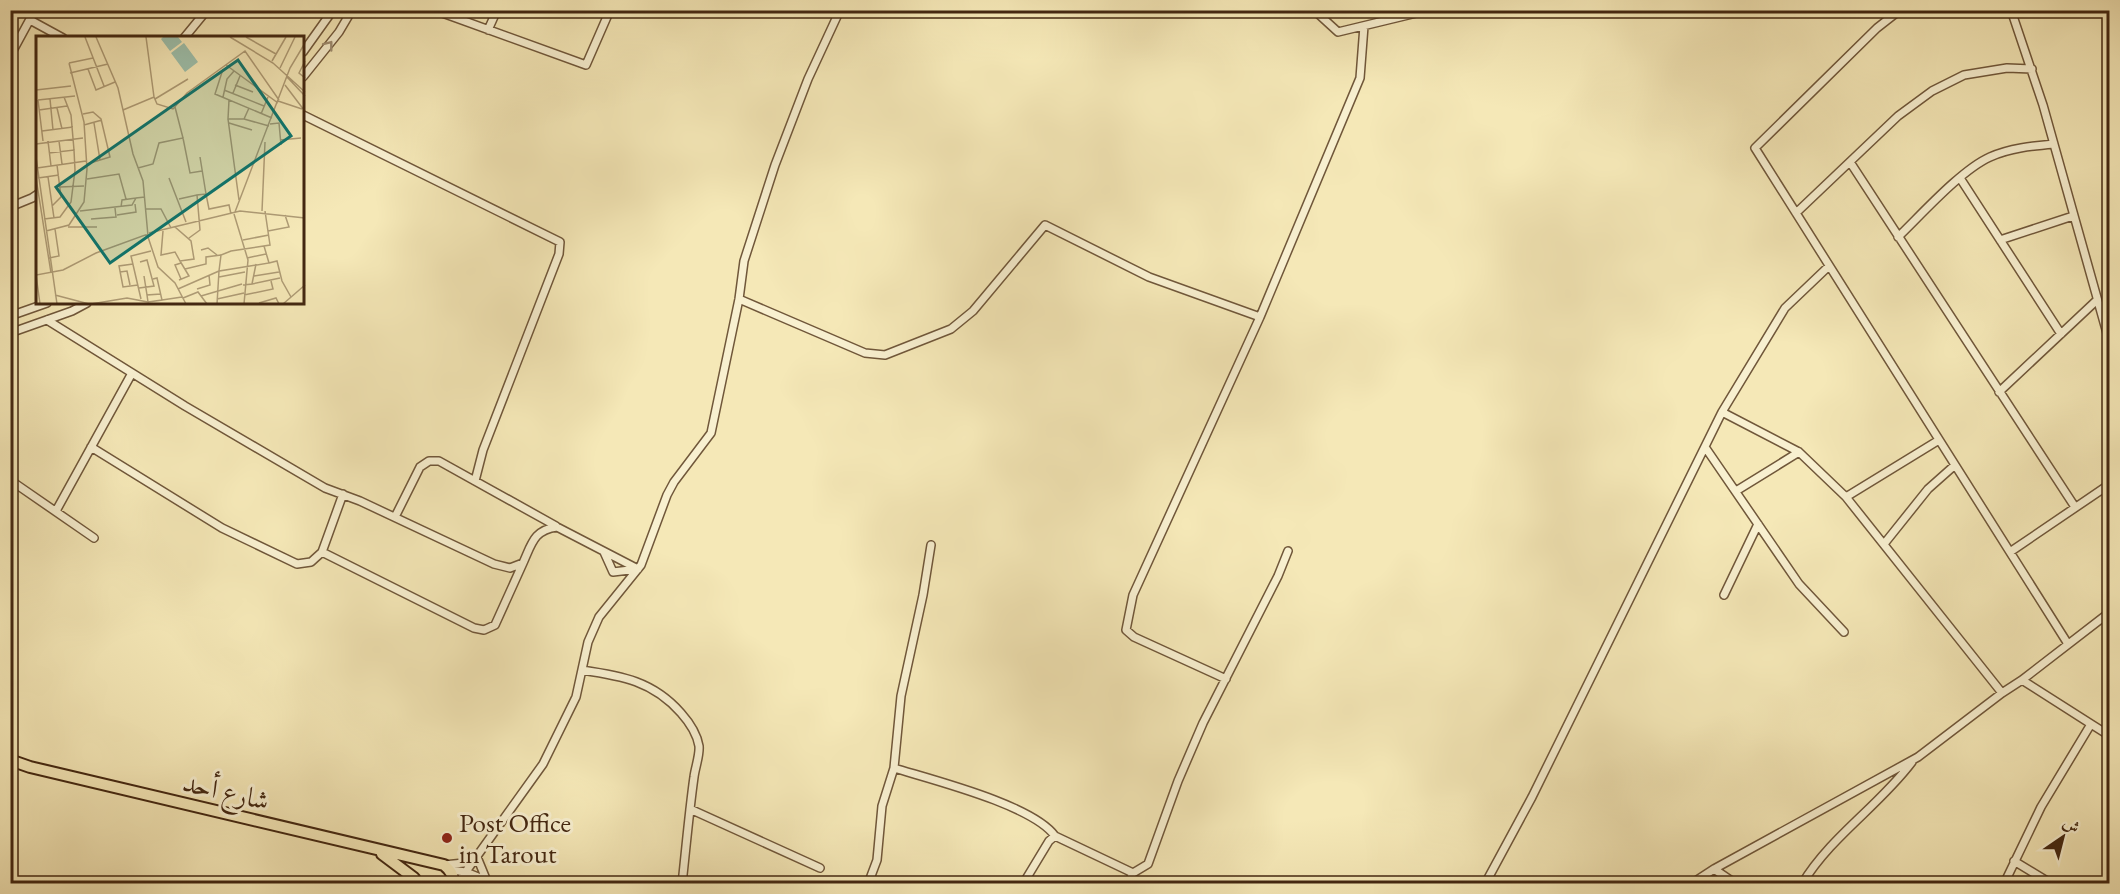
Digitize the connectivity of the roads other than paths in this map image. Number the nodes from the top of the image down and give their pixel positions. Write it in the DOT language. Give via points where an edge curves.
graph roads {
  1 [pos="35,10"];
  2 [pos="207,10"];
  3 [pos="333,10"];
  4 [pos="352,10"];
  5 [pos="434,10"];
  6 [pos="497,10"];
  7 [pos="610,10"];
  8 [pos="840,10"];
  9 [pos="1314,10"];
  10 [pos="1429,10"];
  11 [pos="1900,10"];
  12 [pos="2011,10"];
  13 [pos="30,20"];
  14 [pos="1364,26"];
  15 [pos="488,30"];
  16 [pos="59,36"];
  17 [pos="186,36"];
  18 [pos="304,51"];
  19 [pos="10,56"];
  20 [pos="2032,69"];
  21 [pos="304,77"];
  22 [pos="304,115"];
  23 [pos="2054,144"];
  24 [pos="1850,162"];
  25 [pos="1960,178"];
  26 [pos="36,195"];
  27 [pos="10,207"];
  28 [pos="1796,213"];
  29 [pos="2073,216"];
  30 [pos="1898,237"];
  31 [pos="2000,240"];
  32 [pos="1829,266"];
  33 [pos="739,299"];
  34 [pos="2097,300"];
  35 [pos="44,304"];
  36 [pos="85,304"];
  37 [pos="10,316"];
  38 [pos="1260,317"];
  39 [pos="47,320"];
  40 [pos="10,333"];
  41 [pos="2061,334"];
  42 [pos="2109,344"];
  43 [pos="132,373"];
  44 [pos="2000,392"];
  45 [pos="1722,412"];
  46 [pos="1939,440"];
  47 [pos="92,447"];
  48 [pos="1705,447"];
  49 [pos="1799,452"];
  50 [pos="1955,465"];
  51 [pos="10,480"];
  52 [pos="475,481"];
  53 [pos="2109,484"];
  54 [pos="1736,491"];
  55 [pos="343,494"];
  56 [pos="1846,497"];
  57 [pos="2075,507"];
  58 [pos="56,512"];
  59 [pos="395,517"];
  60 [pos="1758,524"];
  61 [pos="557,527"];
  62 [pos="93,538"];
  63 [pos="1884,544"];
  64 [pos="931,545"];
  65 [pos="321,550"];
  66 [pos="1288,551"];
  67 [pos="604,552"];
  68 [pos="2010,552"];
  69 [pos="523,563"];
  70 [pos="638,569"];
  71 [pos="1724,595"];
  72 [pos="2109,612"];
  73 [pos="1844,632"];
  74 [pos="2068,644"];
  75 [pos="582,670"];
  76 [pos="1226,679"];
  77 [pos="2022,680"];
  78 [pos="2002,693"];
  79 [pos="2091,724"];
  80 [pos="2109,736"];
  81 [pos="1913,759"];
  82 [pos="10,760"];
  83 [pos="894,768"];
  84 [pos="690,809"];
  85 [pos="1055,836"];
  86 [pos="374,849"];
  87 [pos="477,857"];
  88 [pos="2014,861"];
  89 [pos="432,862"];
  90 [pos="447,867"];
  91 [pos="820,868"];
  92 [pos="1714,869"];
  93 [pos="466,872"];
  94 [pos="1133,873"];
  95 [pos="486,879"];
  96 [pos="415,881"];
  97 [pos="455,884"];
  98 [pos="495,884"];
  99 [pos="682,884"];
  100 [pos="868,884"];
  101 [pos="1023,884"];
  102 [pos="1128,884"];
  103 [pos="1485,884"];
  104 [pos="1691,884"];
  105 [pos="1736,884"];
  106 [pos="1802,884"];
  107 [pos="2004,884"];
  108 [pos="2052,884"];
  1 -- 13 [label="street"];
  2 -- 17 [label="street"];
  3 -- 18 [label="street"];
  21 -- 4 [label="street, one-way"];
  5 -- 15 [label="street"];
  6 -- 15 [label="street"];
  7 -- 15 [label="street" via="586,65"];
  8 -- 33 [label="street" via="775,165 744,261"];
  9 -- 14 [label="street" via="1338,32"];
  10 -- 14 [label="street"];
  11 -- 28 [label="street" via="1755,148"];
  12 -- 20 [label="street"];
  13 -- 16 [label="street"];
  13 -- 19 [label="street"];
  14 -- 38 [label="street" via="1359,78"];
  20 -- 23 [label="street"];
  20 -- 24 [label="street" via="2007,68 1964,75 1932,91 1898,116"];
  22 -- 52 [label="street" via="560,242 559,254 483,450"];
  23 -- 25 [label="street" via="2020,147 1989,157"];
  23 -- 29 [label="street"];
  24 -- 28 [label="street"];
  24 -- 30 [label="street"];
  25 -- 30 [label="street"];
  25 -- 31 [label="street"];
  26 -- 27 [label="street"];
  28 -- 32 [label="street"];
  29 -- 31 [label="street"];
  29 -- 34 [label="street"];
  30 -- 44 [label="street"];
  31 -- 41 [label="street"];
  32 -- 45 [label="street" via="1785,308"];
  32 -- 46 [label="street"];
  33 -- 38 [label="street" via="865,353 885,356 951,329 973,311 1045,225 1149,278"];
  33 -- 70 [label="street" via="711,433 674,482"];
  34 -- 41 [label="street"];
  34 -- 42 [label="street"];
  35 -- 37 [label="street"];
  36 -- 39 [label="street"];
  38 -- 76 [label="street" via="1133,595 1126,630"];
  39 -- 40 [label="street"];
  39 -- 43 [label="street"];
  41 -- 44 [label="street"];
  43 -- 47 [label="street"];
  43 -- 55 [label="street" via="325,488"];
  44 -- 57 [label="street"];
  45 -- 48 [label="street"];
  45 -- 49 [label="street"];
  46 -- 50 [label="street"];
  46 -- 56 [label="street"];
  47 -- 58 [label="street"];
  47 -- 65 [label="street" via="222,528 297,564 311,562"];
  48 -- 54 [label="street"];
  48 -- 103 [label="street"];
  49 -- 54 [label="street"];
  49 -- 56 [label="street"];
  50 -- 63 [label="street" via="1928,489"];
  50 -- 68 [label="street"];
  51 -- 58 [label="street"];
  52 -- 59 [label="street" via="439,461 429,461 420,467"];
  52 -- 61 [label="street"];
  53 -- 57 [label="street"];
  54 -- 60 [label="street"];
  55 -- 59 [label="street"];
  55 -- 65 [label="street"];
  56 -- 63 [label="street"];
  57 -- 68 [label="street"];
  58 -- 62 [label="street"];
  59 -- 69 [label="street" via="494,564 510,568"];
  60 -- 71 [label="street"];
  60 -- 73 [label="street" via="1799,584"];
  61 -- 67 [label="street"];
  61 -- 69 [label="street" via="544,529 534,538"];
  63 -- 78 [label="street"];
  64 -- 83 [label="street" via="901,696"];
  65 -- 69 [label="street" via="484,630 495,625"];
  66 -- 76 [label="street"];
  67 -- 70 [label="street"];
  67 -- 70 [label="street" via="613,572"];
  68 -- 74 [label="street"];
  70 -- 75 [label="street" via="599,618"];
  72 -- 74 [label="street"];
  74 -- 77 [label="street"];
  75 -- 84 [label="street" via="631,679 652,688 687,721 699,747"];
  75 -- 87 [label="street" via="576,697 543,765"];
  76 -- 94 [label="street" via="1178,781 1148,864"];
  77 -- 78 [label="street"];
  77 -- 79 [label="street"];
  78 -- 81 [label="street"];
  79 -- 80 [label="street"];
  79 -- 88 [label="street"];
  81 -- 92 [label="street"];
  81 -- 106 [label="street" via="1895,784 1830,845"];
  82 -- 86 [label="main road, شارع أحد"];
  83 -- 85 [label="street" via="1012,806"];
  83 -- 100 [label="street" via="882,806 877,860"];
  84 -- 91 [label="street"];
  84 -- 99 [label="street"];
  85 -- 94 [label="street"];
  85 -- 101 [label="street"];
  86 -- 89 [label="main road, شارع أحد"];
  86 -- 96 [label="main road"];
  87 -- 90 [label="street"];
  87 -- 93 [label="street"];
  87 -- 95 [label="street"];
  88 -- 107 [label="street"];
  88 -- 108 [label="street"];
  89 -- 90 [label="main road, شارع أحد"];
  89 -- 96 [label="main road" via="419,868"];
  90 -- 93 [label="street"];
  90 -- 97 [label="main road"];
  92 -- 104 [label="street"];
  92 -- 105 [label="street"];
  93 -- 95 [label="street"];
  93 -- 97 [label="street"];
  94 -- 102 [label="street"];
  95 -- 98 [label="street"];
}
